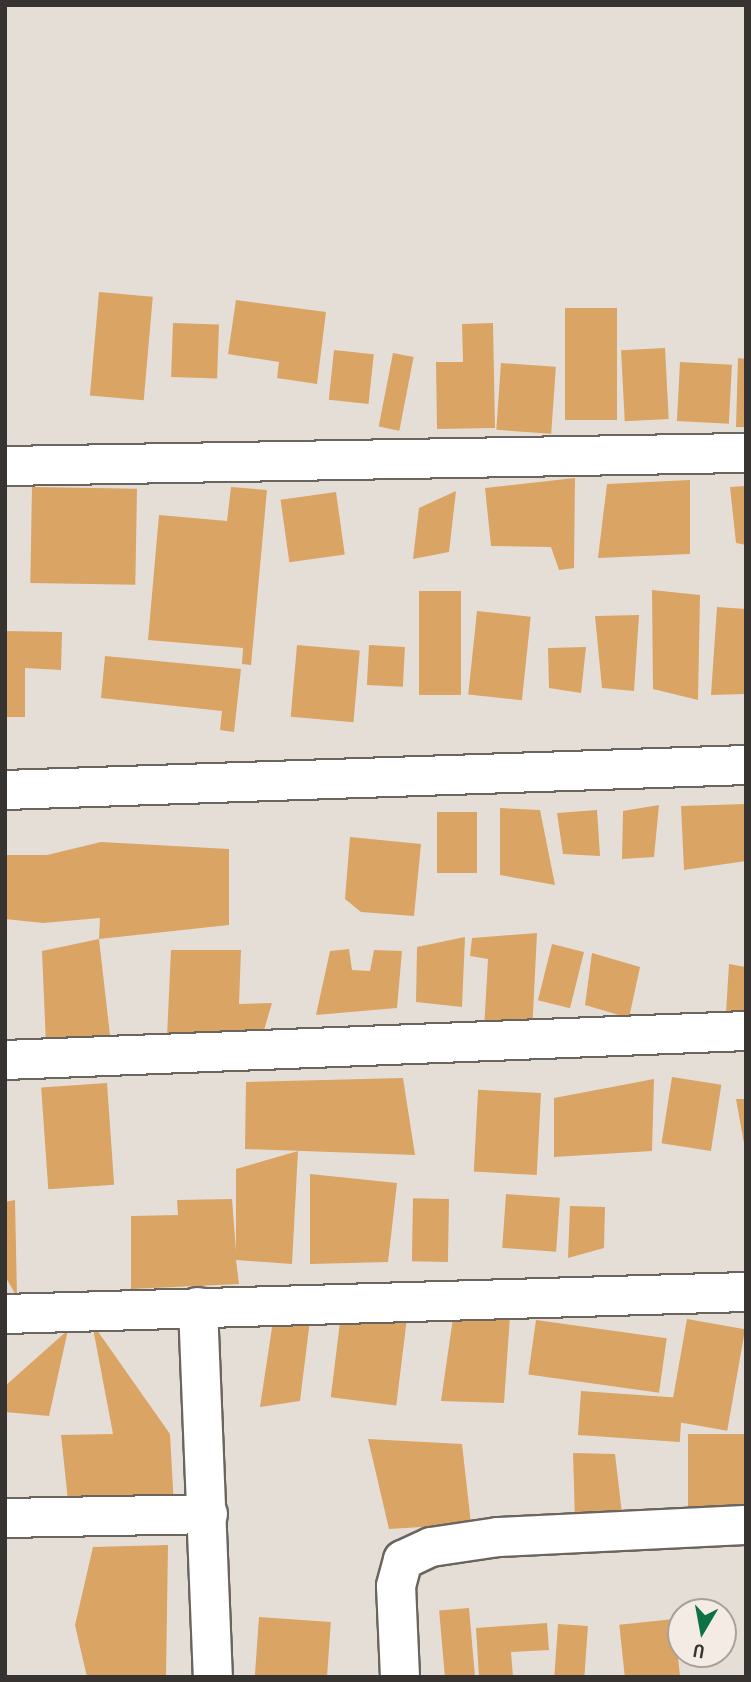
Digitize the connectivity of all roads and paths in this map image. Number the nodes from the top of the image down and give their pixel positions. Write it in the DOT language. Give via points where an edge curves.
graph roads {
  1 [pos="746,453"];
  2 [pos="5,466"];
  3 [pos="746,765"];
  4 [pos="5,790"];
  5 [pos="746,1031"];
  6 [pos="5,1059"];
  7 [pos="746,1292"];
  8 [pos="198,1307"];
  9 [pos="5,1314"];
  10 [pos="208,1514"];
  11 [pos="5,1518"];
  12 [pos="746,1525"];
  13 [pos="213,1677"];
  14 [pos="400,1677"];
  1 -- 2 [label="street"];
  3 -- 4 [label="street"];
  5 -- 6 [label="street"];
  7 -- 8 [label="street"];
  8 -- 9 [label="street"];
  8 -- 10 [label="street"];
  10 -- 11 [label="street"];
  10 -- 13 [label="street"];
  12 -- 14 [label="street" via="498,1537 430,1547 403,1560 396,1586"];
}
